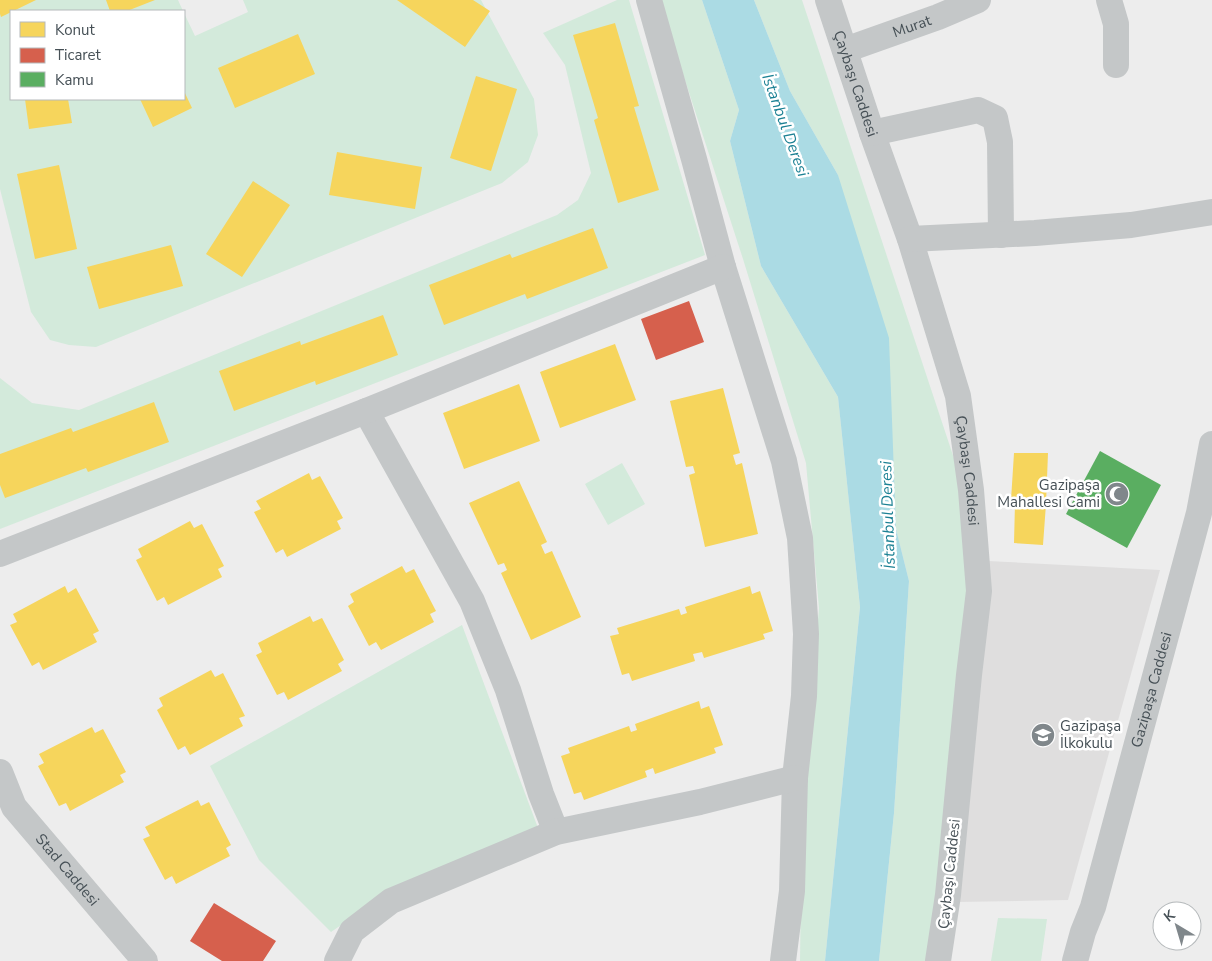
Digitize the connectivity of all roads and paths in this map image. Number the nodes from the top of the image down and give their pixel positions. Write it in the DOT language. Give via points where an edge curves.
graph roads {
  1 [pos="649,0"];
  2 [pos="828,0"];
  3 [pos="978,0"];
  4 [pos="1109,0"];
  5 [pos="845,50"];
  6 [pos="1116,64"];
  7 [pos="872,133"];
  8 [pos="1212,212"];
  9 [pos="1001,235"];
  10 [pos="910,239"];
  11 [pos="723,267"];
  12 [pos="366,410"];
  13 [pos="1212,444"];
  14 [pos="1206,513"];
  15 [pos="0,554"];
  16 [pos="0,772"];
  17 [pos="795,778"];
  18 [pos="7,813"];
  19 [pos="556,832"];
  20 [pos="1083,932"];
  21 [pos="145,961"];
  22 [pos="337,961"];
  23 [pos="783,961"];
  24 [pos="938,961"];
  25 [pos="1075,961"];
  26 [pos="1082,961"];
  1 -- 11 [label="street"];
  2 -- 5 [label="street, Çaybaşı Caddesi"];
  3 -- 5 [label="street, Murat"];
  4 -- 6 [label="street" via="1116,24"];
  5 -- 7 [label="street, Çaybaşı Caddesi"];
  7 -- 9 [label="street" via="978,110 995,118 1000,142"];
  7 -- 10 [label="street, Çaybaşı Caddesi"];
  8 -- 9 [label="street" via="1131,225"];
  9 -- 10 [label="street"];
  10 -- 24 [label="street, Çaybaşı Caddesi" via="958,396 971,490 979,591 948,895"];
  11 -- 12 [label="street"];
  11 -- 17 [label="street" via="784,461 800,538 806,634 804,696"];
  12 -- 15 [label="street"];
  12 -- 19 [label="street" via="472,601 508,690"];
  13 -- 14 [label="street, Gazipaşa Caddesi"];
  14 -- 20 [label="street, Gazipaşa Caddesi" via="1093,907"];
  16 -- 18 [label="street, Stad Caddesi"];
  17 -- 19 [label="street"];
  17 -- 23 [label="street" via="792,891"];
  18 -- 21 [label="street, Stad Caddesi"];
  19 -- 22 [label="street" via="391,901 352,931"];
  20 -- 25 [label="street, Gazipaşa Caddesi"];
  20 -- 26 [label="street, Gazipaşa Caddesi"];
}
